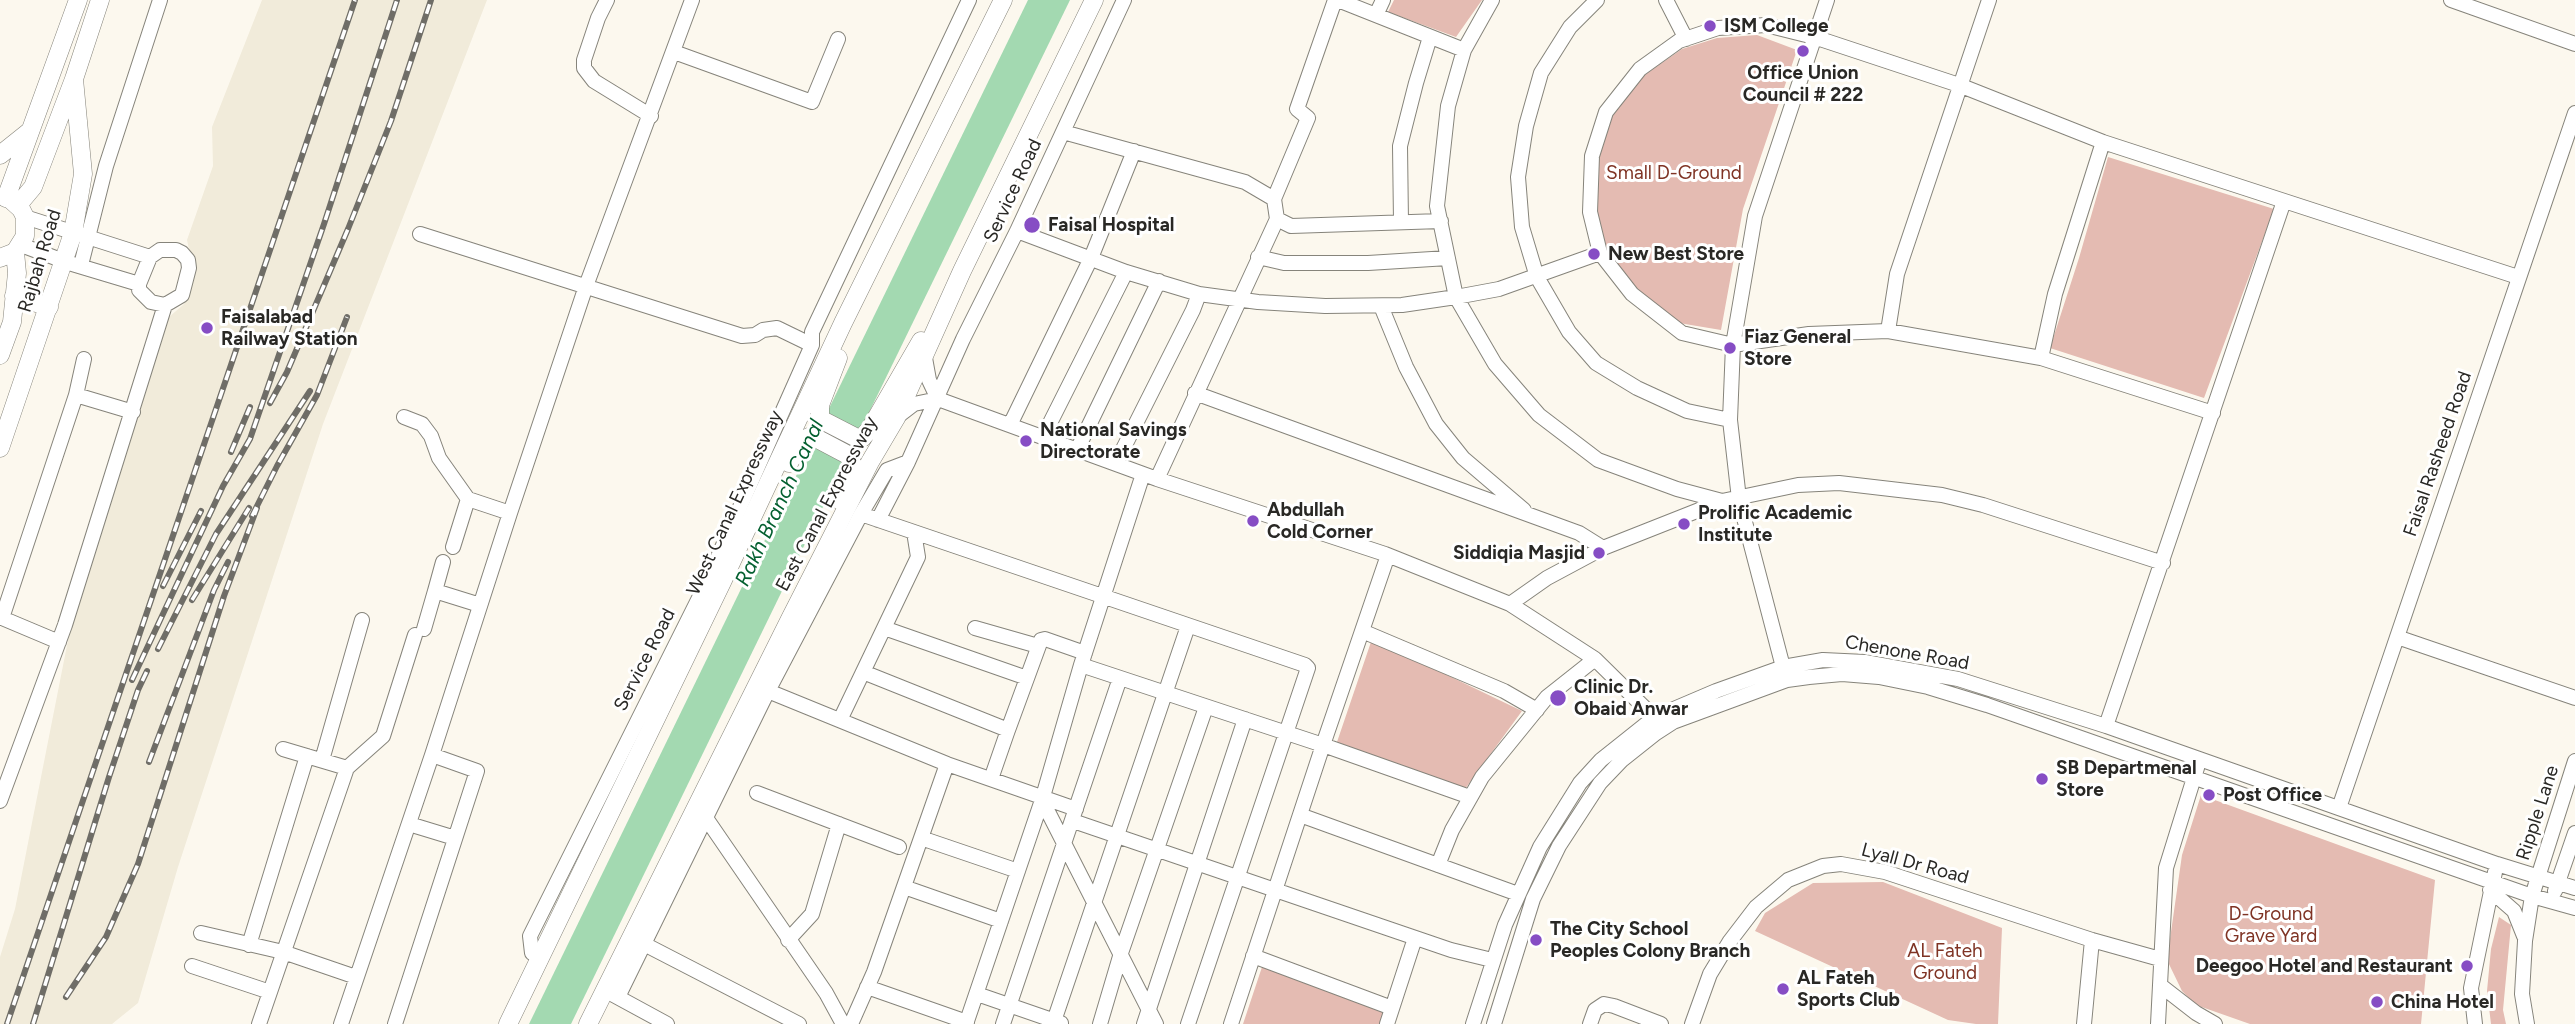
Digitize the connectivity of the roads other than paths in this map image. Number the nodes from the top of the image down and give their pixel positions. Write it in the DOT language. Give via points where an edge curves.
graph roads {
  1 [pos="78,0"];
  2 [pos="100,0"];
  3 [pos="160,0"];
  4 [pos="607,0"];
  5 [pos="692,0"];
  6 [pos="969,0"];
  7 [pos="1003,0"];
  8 [pos="1094,0"];
  9 [pos="1124,0"];
  10 [pos="1338,0"];
  11 [pos="1383,0"];
  12 [pos="1492,0"];
  13 [pos="1597,0"];
  14 [pos="1666,0"];
  15 [pos="1827,0"];
  16 [pos="1989,0"];
  17 [pos="2451,0"];
  18 [pos="1376,15"];
  19 [pos="1430,37"];
  20 [pos="1814,37"];
  21 [pos="1686,39"];
  22 [pos="838,40"];
  23 [pos="2575,44"];
  24 [pos="1464,50"];
  25 [pos="674,52"];
  26 [pos="74,79"];
  27 [pos="1959,85"];
  28 [pos="2575,113"];
  29 [pos="651,116"];
  30 [pos="32,129"];
  31 [pos="1063,132"];
  32 [pos="2103,142"];
  33 [pos="1134,151"];
  34 [pos="0,155"];
  35 [pos="1274,199"];
  36 [pos="2284,201"];
  37 [pos="12,204"];
  38 [pos="1277,219"];
  39 [pos="1441,221"];
  40 [pos="1401,222"];
  41 [pos="890,228"];
  42 [pos="1017,231"];
  43 [pos="420,234"];
  44 [pos="80,235"];
  45 [pos="12,251"];
  46 [pos="1600,253"];
  47 [pos="150,257"];
  48 [pos="1258,257"];
  49 [pos="1091,258"];
  50 [pos="1448,258"];
  51 [pos="72,263"];
  52 [pos="962,271"];
  53 [pos="1126,272"];
  54 [pos="1536,276"];
  55 [pos="2518,277"];
  56 [pos="1158,281"];
  57 [pos="139,284"];
  58 [pos="586,286"];
  59 [pos="1199,294"];
  60 [pos="14,296"];
  61 [pos="1456,297"];
  62 [pos="1240,300"];
  63 [pos="165,305"];
  64 [pos="1381,306"];
  65 [pos="49,307"];
  66 [pos="1888,331"];
  67 [pos="812,345"];
  68 [pos="1733,345"];
  69 [pos="0,355"];
  70 [pos="925,358"];
  71 [pos="2041,358"];
  72 [pos="84,359"];
  73 [pos="1195,393"];
  74 [pos="76,395"];
  75 [pos="938,399"];
  76 [pos="133,412"];
  77 [pos="2213,414"];
  78 [pos="404,417"];
  79 [pos="896,418"];
  80 [pos="1730,421"];
  81 [pos="1010,425"];
  82 [pos="818,429"];
  83 [pos="1043,437"];
  84 [pos="0,448"];
  85 [pos="1077,450"];
  86 [pos="908,461"];
  87 [pos="1116,463"];
  88 [pos="1150,476"];
  89 [pos="468,499"];
  90 [pos="1739,499"];
  91 [pos="1722,501"];
  92 [pos="510,513"];
  93 [pos="862,514"];
  94 [pos="1528,514"];
  95 [pos="878,520"];
  96 [pos="914,532"];
  97 [pos="453,547"];
  98 [pos="1602,548"];
  99 [pos="1388,555"];
  100 [pos="443,562"];
  101 [pos="2163,563"];
  102 [pos="722,582"];
  103 [pos="435,592"];
  104 [pos="5,593"];
  105 [pos="1103,597"];
  106 [pos="1510,604"];
  107 [pos="480,605"];
  108 [pos="1,618"];
  109 [pos="362,620"];
  110 [pos="790,620"];
  111 [pos="1188,626"];
  112 [pos="884,628"];
  113 [pos="975,628"];
  114 [pos="1362,631"];
  115 [pos="2397,637"];
  116 [pos="59,642"];
  117 [pos="1038,646"];
  118 [pos="1083,659"];
  119 [pos="1595,659"];
  120 [pos="1783,667"];
  121 [pos="863,672"];
  122 [pos="1027,678"];
  123 [pos="1120,678"];
  124 [pos="768,691"];
  125 [pos="1166,693"];
  126 [pos="2575,698"];
  127 [pos="1206,707"];
  128 [pos="1536,710"];
  129 [pos="1245,719"];
  130 [pos="841,720"];
  131 [pos="1660,722"];
  132 [pos="2106,726"];
  133 [pos="1008,730"];
  134 [pos="1286,733"];
  135 [pos="1323,745"];
  136 [pos="283,749"];
  137 [pos="432,755"];
  138 [pos="314,758"];
  139 [pos="2200,758"];
  140 [pos="2575,761"];
  141 [pos="947,764"];
  142 [pos="347,768"];
  143 [pos="2194,776"];
  144 [pos="991,779"];
  145 [pos="757,793"];
  146 [pos="1470,797"];
  147 [pos="1042,798"];
  148 [pos="0,801"];
  149 [pos="2339,808"];
  150 [pos="1075,815"];
  151 [pos="1300,815"];
  152 [pos="706,818"];
  153 [pos="408,824"];
  154 [pos="839,824"];
  155 [pos="2575,833"];
  156 [pos="1117,836"];
  157 [pos="455,838"];
  158 [pos="921,838"];
  159 [pos="1065,844"];
  160 [pos="899,847"];
  161 [pos="1157,850"];
  162 [pos="1197,864"];
  163 [pos="2497,864"];
  164 [pos="1438,865"];
  165 [pos="1018,871"];
  166 [pos="578,876"];
  167 [pos="1237,877"];
  168 [pos="2537,878"];
  169 [pos="2558,883"];
  170 [pos="2491,885"];
  171 [pos="904,887"];
  172 [pos="2575,888"];
  173 [pos="1275,890"];
  174 [pos="1518,894"];
  175 [pos="2532,896"];
  176 [pos="2552,900"];
  177 [pos="1095,904"];
  178 [pos="2575,908"];
  179 [pos="1002,921"];
  180 [pos="201,933"];
  181 [pos="1415,938"];
  182 [pos="788,940"];
  183 [pos="2092,940"];
  184 [pos="2525,941"];
  185 [pos="644,944"];
  186 [pos="249,945"];
  187 [pos="283,953"];
  188 [pos="532,953"];
  189 [pos="1121,953"];
  190 [pos="1253,957"];
  191 [pos="2160,959"];
  192 [pos="1492,960"];
  193 [pos="191,966"];
  194 [pos="356,977"];
  195 [pos="2160,985"];
  196 [pos="867,987"];
  197 [pos="270,992"];
  198 [pos="611,994"];
  199 [pos="977,994"];
  200 [pos="1010,1005"];
  201 [pos="1392,1008"];
  202 [pos="1147,1017"];
  203 [pos="967,1023"];
  204 [pos="1057,1023"];
  205 [pos="258,1024"];
  206 [pos="341,1024"];
  207 [pos="395,1024"];
  208 [pos="497,1024"];
  209 [pos="508,1024"];
  210 [pos="589,1024"];
  211 [pos="667,1024"];
  212 [pos="799,1024"];
  213 [pos="843,1024"];
  214 [pos="851,1024"];
  215 [pos="1003,1024"];
  216 [pos="1100,1024"];
  217 [pos="1156,1024"];
  218 [pos="1188,1024"];
  219 [pos="1231,1024"];
  220 [pos="1387,1024"];
  221 [pos="1473,1024"];
  222 [pos="1494,1024"];
  223 [pos="1590,1024"];
  224 [pos="1661,1024"];
  225 [pos="1692,1024"];
  226 [pos="2084,1024"];
  227 [pos="2158,1024"];
  228 [pos="2215,1024"];
  229 [pos="2475,1024"];
  230 [pos="2527,1024"];
  1 -- 30 [label="main road"];
  2 -- 26 [label="main road"];
  3 -- 44 [label="street, Rajbah Road"];
  4 -- 29 [label="street" via="584,68 594,81"];
  5 -- 25 [label="street"];
  6 -- 67 [label="street, Service Road" via="812,331"];
  7 -- 41 [label="main road, West Canal Expressway"];
  8 -- 52 [label="main road, East Canal Expressway"];
  9 -- 31 [label="street, Service Road"];
  10 -- 18 [label="street"];
  10 -- 35 [label="street" via="1297,108 1308,118"];
  11 -- 18 [label="street"];
  12 -- 24 [label="street"];
  13 -- 54 [label="street" via="1570,27 1541,72 1526,126 1518,177 1522,227"];
  14 -- 21 [label="street"];
  15 -- 20 [label="street"];
  16 -- 27 [label="street"];
  17 -- 23 [label="street"];
  18 -- 19 [label="street"];
  19 -- 24 [label="street"];
  19 -- 40 [label="street" via="1400,146"];
  20 -- 21 [label="street" via="1766,25 1718,28"];
  20 -- 27 [label="street"];
  20 -- 68 [label="street" via="1755,216"];
  21 -- 46 [label="street" via="1640,69 1606,112 1592,156 1590,212"];
  22 -- 25 [label="street" via="812,102"];
  24 -- 39 [label="street" via="1448,106 1437,206"];
  25 -- 29 [label="street"];
  26 -- 37 [label="main road" via="33,187"];
  26 -- 44 [label="main road, Rajbah Road" via="83,174"];
  27 -- 32 [label="street"];
  27 -- 66 [label="street" via="1897,274"];
  28 -- 55 [label="street, Faisal Rasheed Road"];
  29 -- 58 [label="street"];
  30 -- 34 [label="main road"];
  30 -- 37 [label="main road"];
  31 -- 33 [label="street"];
  31 -- 42 [label="street, Service Road"];
  32 -- 36 [label="street"];
  32 -- 71 [label="street" via="2055,294"];
  33 -- 35 [label="street" via="1245,182"];
  33 -- 49 [label="street"];
  35 -- 38 [label="street"];
  36 -- 55 [label="street"];
  36 -- 77 [label="street"];
  37 -- 44 [label="street"];
  37 -- 45 [label="main road, Rajbah Road" via="27,227"];
  38 -- 40 [label="street" via="1290,226"];
  38 -- 48 [label="street"];
  39 -- 40 [label="street"];
  39 -- 50 [label="street"];
  41 -- 82 [label="main road" via="821,400"];
  41 -- 102 [label="main road, West Canal Expressway"];
  42 -- 49 [label="street"];
  42 -- 75 [label="street, Service Road"];
  43 -- 58 [label="street"];
  44 -- 47 [label="street"];
  44 -- 51 [label="main road, Rajbah Road"];
  45 -- 51 [label="street"];
  45 -- 60 [label="main road, Rajbah Road" via="17,273"];
  46 -- 54 [label="street"];
  46 -- 68 [label="street" via="1632,294 1682,333"];
  47 -- 57 [label="street"];
  47 -- 63 [label="street" via="160,250 176,250 188,260 181,295"];
  48 -- 50 [label="street" via="1284,263"];
  48 -- 62 [label="street"];
  49 -- 53 [label="street"];
  49 -- 81 [label="street"];
  50 -- 61 [label="street"];
  51 -- 57 [label="street"];
  51 -- 65 [label="main road, Rajbah Road"];
  52 -- 70 [label="main road, East Canal Expressway"];
  52 -- 82 [label="main road" via="862,438"];
  53 -- 56 [label="street"];
  53 -- 83 [label="street"];
  54 -- 61 [label="street"];
  54 -- 80 [label="street" via="1569,332 1596,363 1687,411"];
  55 -- 115 [label="street, Faisal Rasheed Road"];
  56 -- 59 [label="street"];
  56 -- 85 [label="street"];
  57 -- 63 [label="street" via="143,296"];
  58 -- 67 [label="street" via="742,336 777,328"];
  58 -- 92 [label="street"];
  59 -- 62 [label="street"];
  59 -- 87 [label="street"];
  60 -- 65 [label="main road"];
  60 -- 69 [label="main road, Rajbah Road" via="12,322"];
  61 -- 64 [label="street"];
  61 -- 91 [label="street" via="1495,364 1539,415 1598,460"];
  62 -- 64 [label="street"];
  62 -- 73 [label="street"];
  63 -- 76 [label="street"];
  64 -- 94 [label="street" via="1436,424 1464,458"];
  65 -- 84 [label="main road, Rajbah Road"];
  66 -- 68 [label="street" via="1809,334"];
  66 -- 71 [label="street"];
  67 -- 188 [label="street, Service Road" via="705,586 535,925 530,936"];
  68 -- 80 [label="street"];
  70 -- 75 [label="street"];
  70 -- 79 [label="main road, East Canal Expressway"];
  71 -- 77 [label="street"];
  72 -- 74 [label="street"];
  73 -- 88 [label="street"];
  73 -- 94 [label="street"];
  74 -- 76 [label="street"];
  74 -- 104 [label="street"];
  75 -- 79 [label="street" via="915,404"];
  75 -- 81 [label="street"];
  75 -- 86 [label="street, Service Road"];
  76 -- 116 [label="street"];
  77 -- 101 [label="street"];
  78 -- 89 [label="street" via="422,424"];
  79 -- 110 [label="main road, East Canal Expressway"];
  80 -- 90 [label="street"];
  81 -- 83 [label="street"];
  82 -- 102 [label="main road" via="801,442"];
  82 -- 110 [label="main road" via="853,465"];
  83 -- 85 [label="street"];
  85 -- 87 [label="street"];
  86 -- 93 [label="street" via="887,470"];
  86 -- 95 [label="street, Service Road"];
  87 -- 88 [label="street"];
  88 -- 99 [label="street"];
  88 -- 105 [label="street"];
  89 -- 92 [label="street"];
  89 -- 97 [label="street"];
  90 -- 91 [label="street"];
  90 -- 101 [label="street" via="1798,485 1839,483 1942,495"];
  90 -- 120 [label="street"];
  91 -- 98 [label="street"];
  92 -- 107 [label="street"];
  93 -- 95 [label="street"];
  93 -- 124 [label="street"];
  94 -- 98 [label="street" via="1580,533"];
  95 -- 96 [label="street"];
  96 -- 105 [label="street"];
  96 -- 112 [label="street" via="918,557"];
  98 -- 106 [label="street"];
  99 -- 106 [label="street"];
  99 -- 114 [label="street"];
  100 -- 103 [label="street"];
  101 -- 132 [label="street"];
  102 -- 166 [label="main road, West Canal Expressway"];
  103 -- 107 [label="street"];
  103 -- 142 [label="street" via="383,736"];
  104 -- 108 [label="street"];
  105 -- 111 [label="street"];
  105 -- 118 [label="street"];
  106 -- 119 [label="street"];
  107 -- 137 [label="street"];
  108 -- 116 [label="street"];
  109 -- 138 [label="street"];
  110 -- 198 [label="main road, East Canal Expressway"];
  111 -- 125 [label="street"];
  111 -- 134 [label="street" via="1306,665 1308,671"];
  112 -- 121 [label="street"];
  112 -- 122 [label="street"];
  113 -- 117 [label="street"];
  114 -- 128 [label="street" via="1504,691"];
  114 -- 135 [label="street"];
  115 -- 126 [label="street"];
  115 -- 149 [label="street, Faisal Rasheed Road"];
  116 -- 148 [label="street"];
  117 -- 118 [label="street" via="1042,639"];
  117 -- 122 [label="street"];
  118 -- 123 [label="street"];
  118 -- 147 [label="street"];
  119 -- 128 [label="street"];
  119 -- 131 [label="street"];
  120 -- 131 [label="street, Chenone Road" via="1716,691"];
  120 -- 132 [label="street, Chenone Road" via="1843,660 1958,679"];
  121 -- 130 [label="street"];
  121 -- 133 [label="street"];
  122 -- 133 [label="street"];
  123 -- 125 [label="street"];
  123 -- 150 [label="street"];
  124 -- 130 [label="street"];
  124 -- 152 [label="street"];
  125 -- 127 [label="street"];
  125 -- 156 [label="street"];
  127 -- 129 [label="street"];
  127 -- 161 [label="street"];
  128 -- 146 [label="street"];
  129 -- 134 [label="street"];
  129 -- 162 [label="street"];
  130 -- 141 [label="street"];
  131 -- 143 [label="street, Chenone Road" via="1787,680 1842,674 1878,677 1987,705"];
  131 -- 174 [label="street, Chenone Road" via="1635,731 1580,783 1540,847"];
  131 -- 222 [label="street, Chenone Road" via="1600,783 1559,846 1527,915"];
  132 -- 139 [label="street, Chenone Road"];
  133 -- 144 [label="street"];
  134 -- 135 [label="street"];
  134 -- 167 [label="street"];
  135 -- 146 [label="street"];
  135 -- 151 [label="street"];
  136 -- 138 [label="street"];
  137 -- 153 [label="street"];
  137 -- 157 [label="street" via="477,771"];
  138 -- 142 [label="street"];
  138 -- 186 [label="street"];
  139 -- 143 [label="street"];
  139 -- 149 [label="street, Chenone Road"];
  140 -- 168 [label="street, Ripple Lane"];
  141 -- 144 [label="street"];
  141 -- 158 [label="street"];
  142 -- 187 [label="street"];
  143 -- 170 [label="street, Chenone Road"];
  143 -- 191 [label="street" via="2165,869"];
  144 -- 147 [label="street"];
  145 -- 154 [label="street"];
  146 -- 164 [label="street"];
  147 -- 150 [label="street"];
  147 -- 159 [label="street"];
  147 -- 165 [label="street"];
  149 -- 163 [label="street, Chenone Road"];
  150 -- 156 [label="street"];
  150 -- 159 [label="street"];
  151 -- 164 [label="street"];
  151 -- 173 [label="street"];
  152 -- 182 [label="street"];
  152 -- 185 [label="street"];
  153 -- 157 [label="street"];
  153 -- 194 [label="street"];
  154 -- 160 [label="street"];
  154 -- 182 [label="street" via="812,914"];
  155 -- 169 [label="street"];
  156 -- 161 [label="street"];
  156 -- 177 [label="street"];
  157 -- 207 [label="street"];
  158 -- 165 [label="street"];
  158 -- 171 [label="street"];
  159 -- 177 [label="street"];
  159 -- 200 [label="street"];
  161 -- 162 [label="street"];
  161 -- 189 [label="street"];
  162 -- 167 [label="street"];
  162 -- 202 [label="street"];
  163 -- 168 [label="street, Chenone Road"];
  163 -- 170 [label="street"];
  164 -- 174 [label="street"];
  165 -- 179 [label="street"];
  166 -- 188 [label="main road"];
  166 -- 209 [label="main road, West Canal Expressway"];
  167 -- 173 [label="street"];
  167 -- 218 [label="street"];
  168 -- 169 [label="street, Chenone Road"];
  168 -- 175 [label="street, Ripple Lane"];
  169 -- 172 [label="street, Chenone Road"];
  169 -- 176 [label="street"];
  170 -- 175 [label="street, Chenone Road"];
  170 -- 184 [label="street" via="2514,911"];
  170 -- 229 [label="street" via="2471,988"];
  171 -- 179 [label="street"];
  171 -- 196 [label="street"];
  173 -- 181 [label="street"];
  173 -- 190 [label="street"];
  174 -- 192 [label="street, Chenone Road"];
  175 -- 176 [label="street, Chenone Road"];
  175 -- 184 [label="street, Ripple Lane"];
  176 -- 178 [label="street, Chenone Road"];
  177 -- 189 [label="street"];
  177 -- 204 [label="street"];
  179 -- 199 [label="street"];
  180 -- 186 [label="street"];
  181 -- 192 [label="street"];
  181 -- 201 [label="street"];
  182 -- 213 [label="street"];
  183 -- 191 [label="street, Lyall Dr Road"];
  183 -- 225 [label="street, Lyall Dr Road" via="1864,866 1823,866 1787,880 1756,907 1710,974"];
  183 -- 226 [label="street"];
  184 -- 230 [label="street, Ripple Lane" via="2522,994"];
  185 -- 198 [label="street"];
  185 -- 212 [label="street"];
  186 -- 187 [label="street"];
  187 -- 194 [label="street"];
  187 -- 197 [label="street"];
  188 -- 208 [label="main road"];
  189 -- 202 [label="street"];
  189 -- 216 [label="street"];
  190 -- 201 [label="street"];
  190 -- 219 [label="street"];
  191 -- 195 [label="street"];
  192 -- 221 [label="street, Chenone Road"];
  193 -- 197 [label="street"];
  194 -- 206 [label="street"];
  195 -- 227 [label="street"];
  195 -- 228 [label="street"];
  196 -- 203 [label="street"];
  196 -- 214 [label="street"];
  197 -- 205 [label="street"];
  198 -- 210 [label="main road, East Canal Expressway"];
  198 -- 211 [label="street"];
  199 -- 200 [label="street"];
  199 -- 203 [label="street"];
  200 -- 204 [label="street"];
  200 -- 215 [label="street"];
  201 -- 220 [label="street"];
  202 -- 217 [label="street"];
  223 -- 224 [label="street" via="1595,1010 1604,1004"];
}
